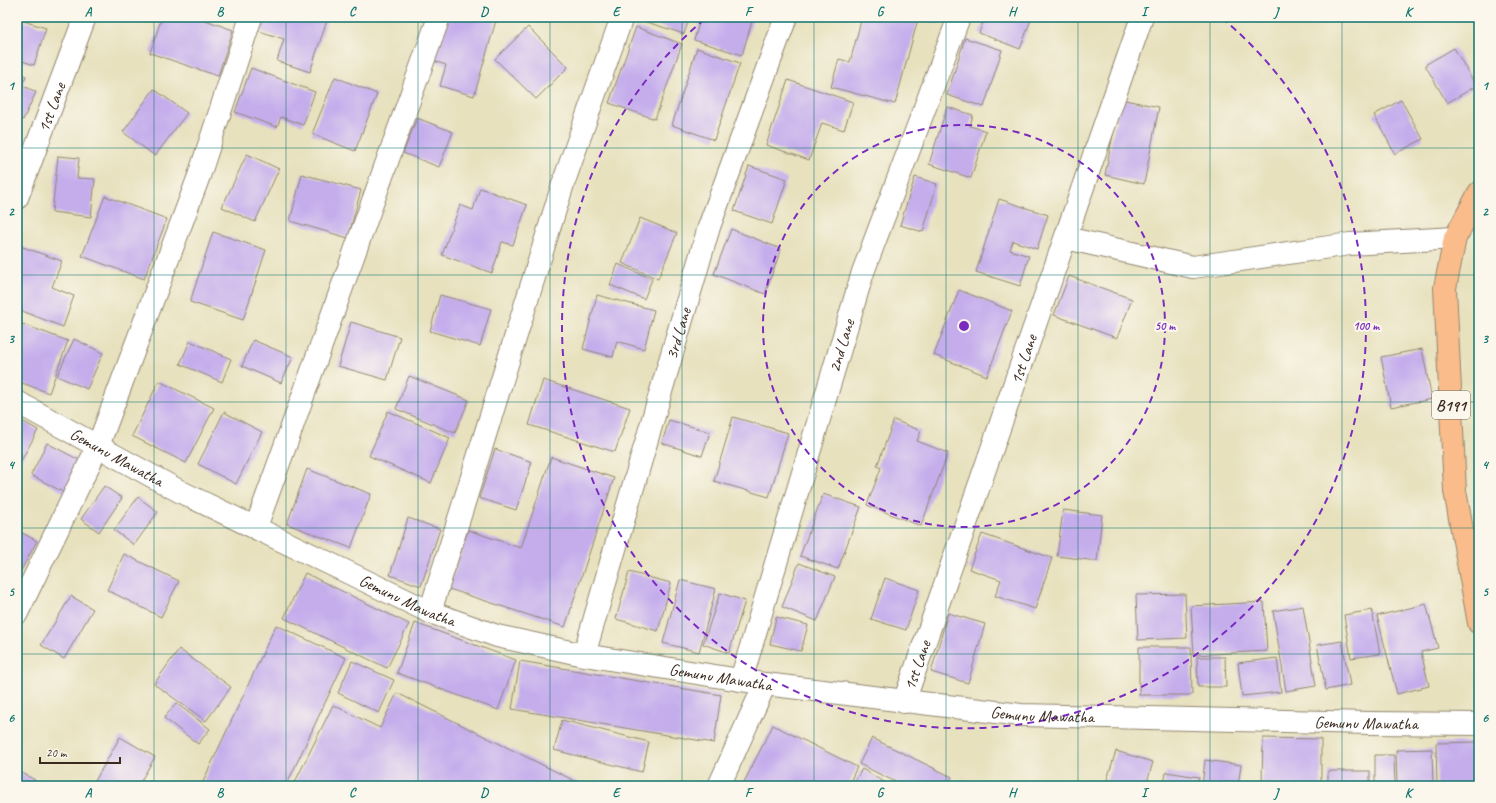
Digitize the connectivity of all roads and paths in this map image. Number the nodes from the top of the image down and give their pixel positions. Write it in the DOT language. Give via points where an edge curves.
graph roads {
  1 [pos="85,17"];
  2 [pos="251,17"];
  3 [pos="439,17"];
  4 [pos="622,17"];
  5 [pos="786,17"];
  6 [pos="959,17"];
  7 [pos="1142,17"];
  8 [pos="1479,193"];
  9 [pos="17,198"];
  10 [pos="1066,238"];
  11 [pos="1455,238"];
  12 [pos="17,402"];
  13 [pos="98,446"];
  14 [pos="256,527"];
  15 [pos="430,612"];
  16 [pos="17,613"];
  17 [pos="1479,623"];
  18 [pos="584,655"];
  19 [pos="741,680"];
  20 [pos="765,684"];
  21 [pos="904,702"];
  22 [pos="1479,724"];
  23 [pos="719,786"];
  1 -- 9 [label="street, 1st Lane"];
  2 -- 13 [label="street" via="199,176"];
  3 -- 14 [label="street"];
  4 -- 15 [label="street" via="564,184"];
  5 -- 18 [label="street, 3rd Lane" via="710,227"];
  6 -- 19 [label="street, 2nd Lane" via="863,272"];
  7 -- 10 [label="street, 1st Lane"];
  8 -- 11 [label="main road, B191"];
  10 -- 11 [label="street" via="1193,267 1350,244"];
  10 -- 21 [label="street, 1st Lane"];
  11 -- 17 [label="main road, B191" via="1445,288 1455,491"];
  12 -- 13 [label="street, Gemunu Mawatha"];
  13 -- 14 [label="street, Gemunu Mawatha" via="181,492"];
  13 -- 16 [label="street"];
  14 -- 15 [label="street, Gemunu Mawatha"];
  15 -- 18 [label="street, Gemunu Mawatha" via="497,636"];
  18 -- 19 [label="street, Gemunu Mawatha"];
  19 -- 20 [label="street, Gemunu Mawatha"];
  20 -- 21 [label="street, Gemunu Mawatha"];
  20 -- 23 [label="street"];
  21 -- 22 [label="street, Gemunu Mawatha" via="1021,715"];
}
